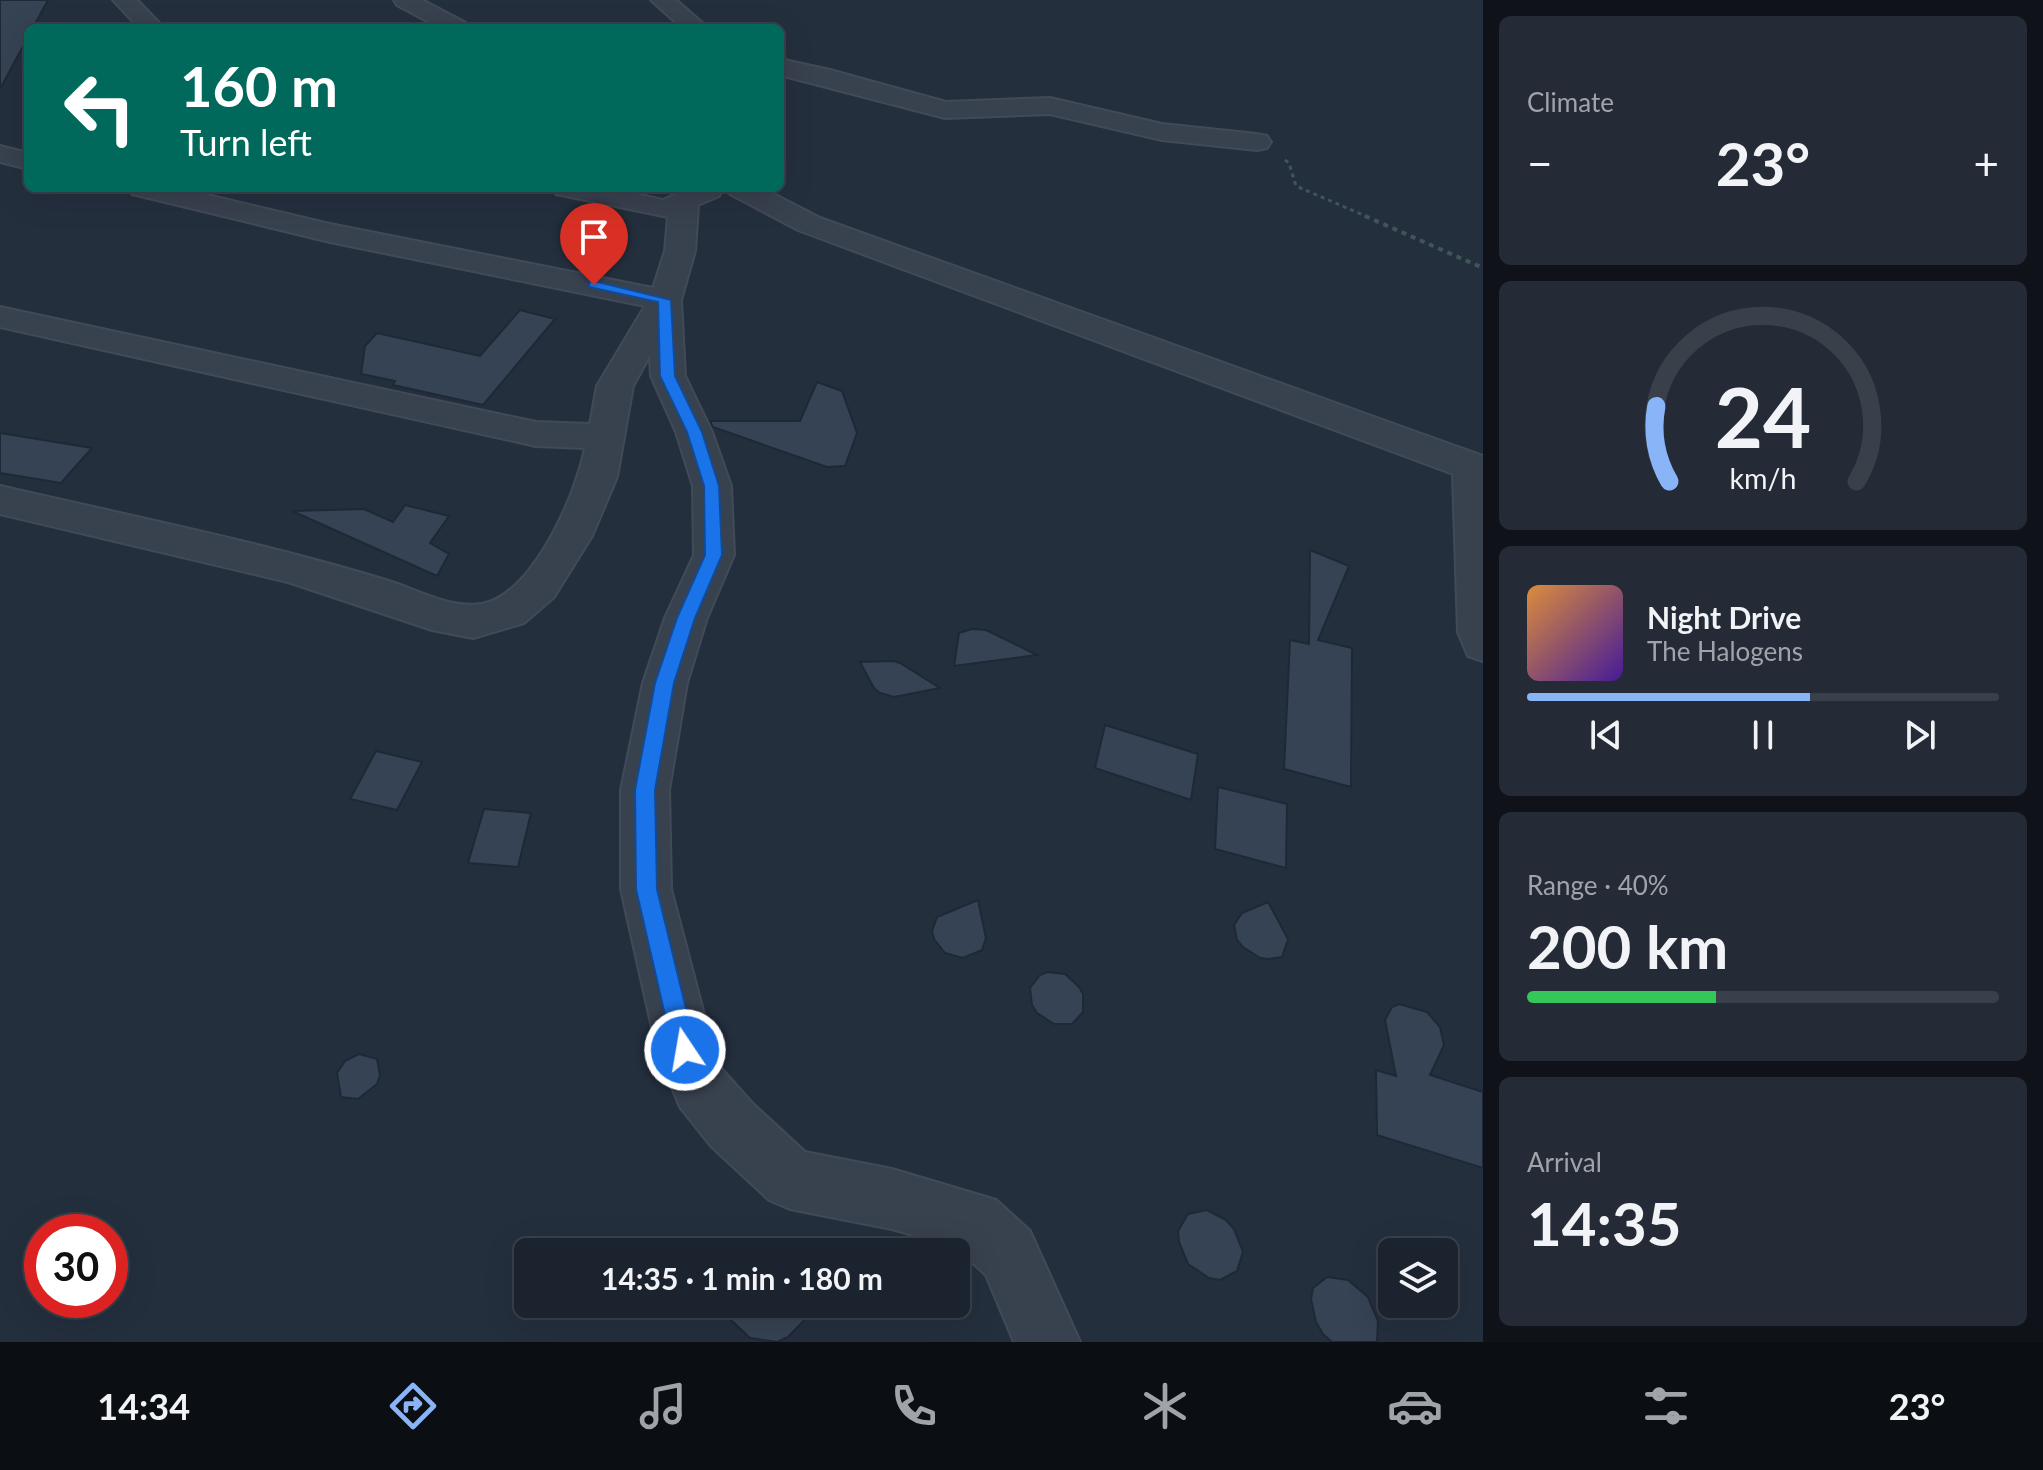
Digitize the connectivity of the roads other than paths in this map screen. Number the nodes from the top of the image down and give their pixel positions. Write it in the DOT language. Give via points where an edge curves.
graph roads {
  1 [pos="124,0"];
  2 [pos="405,0"];
  3 [pos="662,0"];
  4 [pos="148,24"];
  5 [pos="450,24"];
  6 [pos="691,24"];
  7 [pos="784,68"];
  8 [pos="1257,142"];
  9 [pos="0,154"];
  10 [pos="24,160"];
  11 [pos="159,192"];
  12 [pos="585,192"];
  13 [pos="748,192"];
  14 [pos="700,195"];
  15 [pos="665,300"];
  16 [pos="0,317"];
  17 [pos="605,437"];
  18 [pos="1477,469"];
  19 [pos="0,500"];
  20 [pos="1483,644"];
  21 [pos="1047,1342"];
  1 -- 4 [label="street"];
  2 -- 5 [label="street"];
  3 -- 6 [label="street"];
  7 -- 8 [label="street" via="945,110 1050,106 1162,132"];
  9 -- 10 [label="street"];
  11 -- 15 [label="street" via="330,233"];
  12 -- 14 [label="street" via="666,209"];
  13 -- 18 [label="street" via="809,224"];
  14 -- 15 [label="street"];
  15 -- 17 [label="street" via="615,386"];
  15 -- 21 [label="street" via="668,376 712,486 714,555 665,683 645,790 646,889 685,1050 700,1087 790,1179 974,1222 1008,1253"];
  16 -- 17 [label="street" via="521,431"];
  17 -- 19 [label="street" via="598,477 578,526 539,586 509,612 473,622 432,614 288,567"];
  18 -- 20 [label="street"];
}
